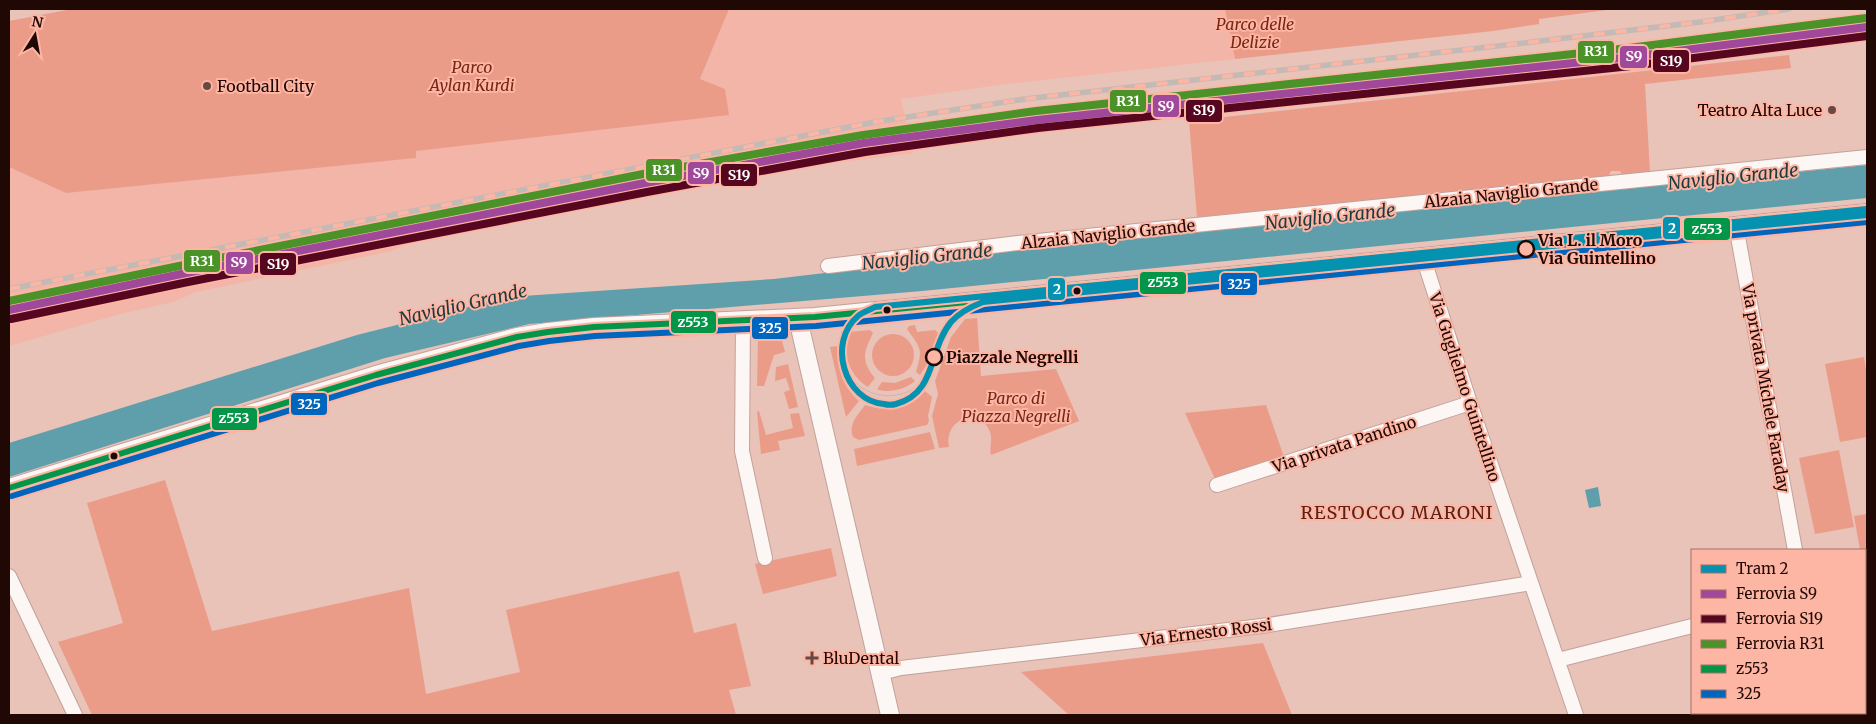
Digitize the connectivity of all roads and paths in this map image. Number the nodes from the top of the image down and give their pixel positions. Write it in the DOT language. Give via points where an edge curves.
graph roads {
  1 [pos="1867,157"];
  2 [pos="1867,213"];
  3 [pos="1736,226"];
  4 [pos="1423,258"];
  5 [pos="828,266"];
  6 [pos="798,319"];
  7 [pos="743,321"];
  8 [pos="1470,403"];
  9 [pos="1218,485"];
  10 [pos="9,488"];
  11 [pos="1796,549"];
  12 [pos="765,558"];
  13 [pos="9,576"];
  14 [pos="1531,583"];
  15 [pos="1691,626"];
  16 [pos="1558,660"];
  17 [pos="880,673"];
  18 [pos="75,715"];
  19 [pos="890,715"];
  20 [pos="1576,715"];
  1 -- 5 [label="street, Alzaia Naviglio Grande" via="1037,241"];
  2 -- 3 [label="street"];
  3 -- 4 [label="street"];
  3 -- 11 [label="street, Via privata Michele Faraday"];
  4 -- 6 [label="street"];
  4 -- 8 [label="street, Via Guglielmo Guintellino"];
  6 -- 7 [label="street"];
  6 -- 17 [label="street"];
  7 -- 10 [label="street" via="594,327 517,337 376,375"];
  7 -- 12 [label="street" via="742,451"];
  8 -- 9 [label="street, Via privata Pandino"];
  8 -- 14 [label="street, Via Guglielmo Guintellino"];
  13 -- 18 [label="street"];
  14 -- 16 [label="street, Via Guglielmo Guintellino"];
  14 -- 17 [label="street, Via Ernesto Rossi" via="1262,626"];
  15 -- 16 [label="street"];
  16 -- 20 [label="street, Via Guglielmo Guintellino"];
  17 -- 19 [label="street"];
}
